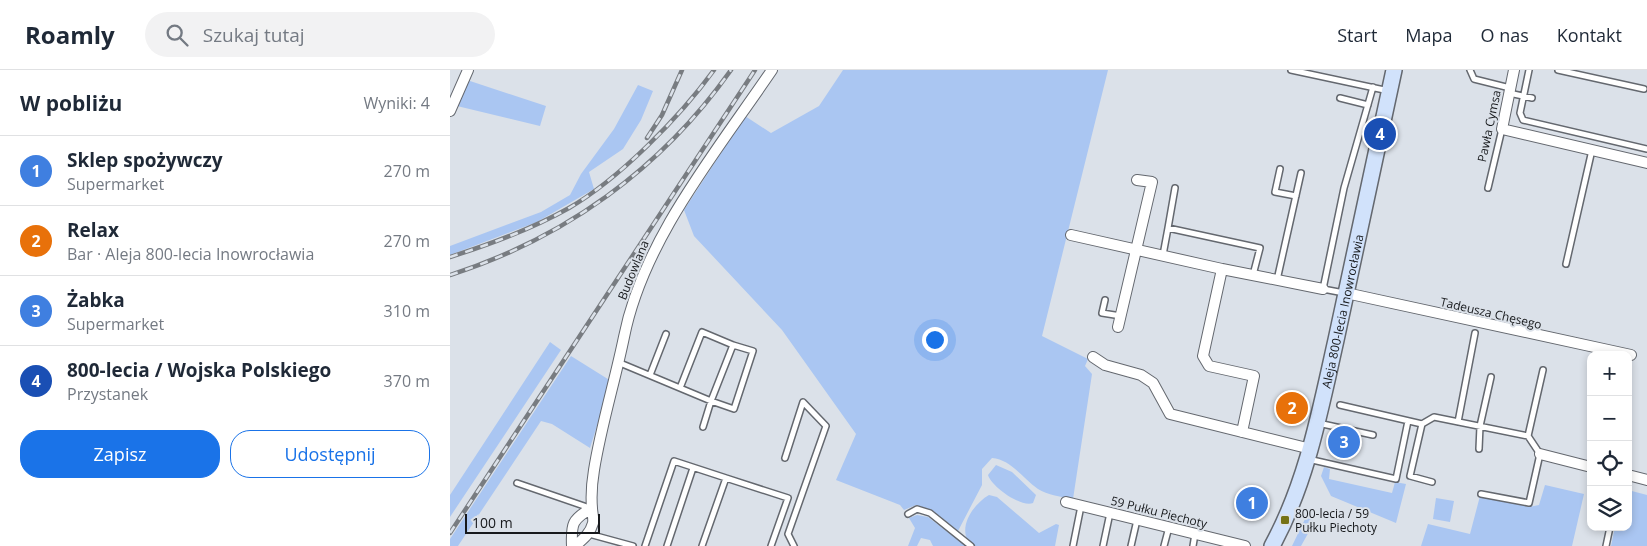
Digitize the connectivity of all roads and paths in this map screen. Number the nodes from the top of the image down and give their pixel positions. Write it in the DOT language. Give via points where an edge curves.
graph roads {
  1 [pos="468,70"];
  2 [pos="772,70"];
  3 [pos="1291,70"];
  4 [pos="1394,70"];
  5 [pos="1470,70"];
  6 [pos="1514,70"];
  7 [pos="1529,70"];
  8 [pos="1558,70"];
  9 [pos="1372,87"];
  10 [pos="1644,89"];
  11 [pos="1389,91"];
  12 [pos="1510,91"];
  13 [pos="1523,96"];
  14 [pos="1340,98"];
  15 [pos="1532,98"];
  16 [pos="1368,105"];
  17 [pos="450,111"];
  18 [pos="1502,129"];
  19 [pos="1647,149"];
  20 [pos="1592,150"];
  21 [pos="1647,163"];
  22 [pos="1280,169"];
  23 [pos="1301,173"];
  24 [pos="1137,180"];
  25 [pos="1175,188"];
  26 [pos="1488,188"];
  27 [pos="1296,196"];
  28 [pos="1168,228"];
  29 [pos="1071,235"];
  30 [pos="1137,250"];
  31 [pos="1163,255"];
  32 [pos="1566,264"];
  33 [pos="1221,274"];
  34 [pos="1253,275"];
  35 [pos="1277,280"];
  36 [pos="1323,289"];
  37 [pos="1346,293"];
  38 [pos="1105,300"];
  39 [pos="1121,316"];
  40 [pos="1118,327"];
  41 [pos="666,334"];
  42 [pos="1475,334"];
  43 [pos="732,345"];
  44 [pos="1613,351"];
  45 [pos="1093,358"];
  46 [pos="620,363"];
  47 [pos="1543,370"];
  48 [pos="650,375"];
  49 [pos="1491,377"];
  50 [pos="680,388"];
  51 [pos="712,401"];
  52 [pos="1340,405"];
  53 [pos="1408,421"];
  54 [pos="1458,422"];
  55 [pos="1317,423"];
  56 [pos="1422,424"];
  57 [pos="1480,426"];
  58 [pos="703,427"];
  59 [pos="1242,432"];
  60 [pos="1373,435"];
  61 [pos="1528,436"];
  62 [pos="1479,449"];
  63 [pos="1309,454"];
  64 [pos="1540,454"];
  65 [pos="785,458"];
  66 [pos="1587,465"];
  67 [pos="693,468"];
  68 [pos="1632,477"];
  69 [pos="726,478"];
  70 [pos="1647,480"];
  71 [pos="1432,482"];
  72 [pos="517,483"];
  73 [pos="1481,494"];
  74 [pos="1066,502"];
  75 [pos="1081,506"];
  76 [pos="592,508"];
  77 [pos="1110,513"];
  78 [pos="908,514"];
  79 [pos="1137,520"];
  80 [pos="1169,527"];
  81 [pos="1609,531"];
  82 [pos="589,534"];
  83 [pos="1195,534"];
  84 [pos="573,546"];
  85 [pos="634,546"];
  86 [pos="645,546"];
  87 [pos="667,546"];
  88 [pos="702,546"];
  89 [pos="771,546"];
  90 [pos="794,546"];
  91 [pos="971,546"];
  92 [pos="1073,546"];
  93 [pos="1103,546"];
  94 [pos="1131,546"];
  95 [pos="1164,546"];
  96 [pos="1193,546"];
  97 [pos="1245,546"];
  98 [pos="1272,546"];
  99 [pos="1606,546"];
  1 -- 17 [label="street"];
  2 -- 46 [label="street, Budowlana" via="656,244 629,313"];
  3 -- 9 [label="lane"];
  4 -- 11 [label="street, Aleja 800-lecia Inowrocławia"];
  5 -- 12 [label="lane" via="1474,79"];
  6 -- 12 [label="street, Pawła Cymsa"];
  7 -- 13 [label="lane"];
  8 -- 10 [label="lane"];
  9 -- 11 [label="lane"];
  9 -- 16 [label="lane"];
  11 -- 37 [label="street, Aleja 800-lecia Inowrocławia"];
  12 -- 13 [label="lane"];
  12 -- 18 [label="street, Pawła Cymsa"];
  13 -- 15 [label="lane"];
  13 -- 19 [label="lane" via="1520,114 1523,120"];
  14 -- 16 [label="lane"];
  16 -- 36 [label="lane" via="1344,188"];
  18 -- 20 [label="street"];
  18 -- 26 [label="lane, Pawła Cymsa"];
  20 -- 21 [label="street"];
  20 -- 32 [label="lane"];
  22 -- 27 [label="lane" via="1275,192"];
  23 -- 27 [label="lane"];
  24 -- 30 [label="street" via="1152,182"];
  25 -- 28 [label="lane"];
  27 -- 35 [label="lane"];
  28 -- 31 [label="lane"];
  28 -- 34 [label="lane" via="1260,248"];
  29 -- 30 [label="street"];
  30 -- 31 [label="street"];
  30 -- 39 [label="street"];
  31 -- 33 [label="street"];
  33 -- 34 [label="street"];
  33 -- 59 [label="street" via="1203,356 1209,366 1254,376"];
  34 -- 35 [label="street"];
  35 -- 36 [label="street"];
  36 -- 37 [label="lane"];
  37 -- 44 [label="street, Tadeusza Chęsego"];
  37 -- 55 [label="street, Aleja 800-lecia Inowrocławia"];
  38 -- 39 [label="lane" via="1102,313"];
  39 -- 40 [label="street"];
  41 -- 48 [label="lane"];
  42 -- 54 [label="lane"];
  43 -- 50 [label="lane" via="702,332"];
  43 -- 51 [label="lane"];
  43 -- 51 [label="lane" via="753,351 734,409"];
  45 -- 59 [label="street" via="1153,382 1170,414"];
  46 -- 48 [label="lane"];
  46 -- 76 [label="street, Budowlana" via="594,471"];
  47 -- 61 [label="lane"];
  48 -- 50 [label="lane"];
  49 -- 57 [label="lane"];
  50 -- 51 [label="lane"];
  51 -- 58 [label="lane"];
  52 -- 53 [label="lane"];
  53 -- 56 [label="lane"];
  53 -- 63 [label="lane" via="1396,479"];
  54 -- 56 [label="lane" via="1434,417"];
  54 -- 57 [label="lane"];
  55 -- 60 [label="lane"];
  55 -- 63 [label="street, Aleja 800-lecia Inowrocławia"];
  56 -- 71 [label="lane" via="1410,476"];
  57 -- 61 [label="lane"];
  57 -- 62 [label="lane"];
  59 -- 63 [label="street"];
  61 -- 64 [label="lane"];
  63 -- 98 [label="street, Aleja 800-lecia Inowrocławia" via="1292,503"];
  64 -- 66 [label="street"];
  64 -- 73 [label="lane" via="1529,503"];
  65 -- 90 [label="lane" via="802,402 826,426 788,534"];
  67 -- 69 [label="lane"];
  67 -- 86 [label="lane" via="674,462"];
  67 -- 87 [label="lane"];
  68 -- 70 [label="street"];
  69 -- 88 [label="lane"];
  69 -- 89 [label="lane" via="788,498"];
  72 -- 76 [label="lane"];
  74 -- 75 [label="street, 59 Pułku Piechoty"];
  75 -- 77 [label="street, 59 Pułku Piechoty"];
  75 -- 92 [label="lane"];
  76 -- 82 [label="street, Budowlana" via="594,521"];
  76 -- 84 [label="street" via="577,516 571,530"];
  77 -- 79 [label="street, 59 Pułku Piechoty"];
  77 -- 93 [label="lane"];
  78 -- 91 [label="lane" via="917,509 930,513"];
  79 -- 80 [label="street, 59 Pułku Piechoty"];
  79 -- 94 [label="lane"];
  80 -- 83 [label="street, 59 Pułku Piechoty"];
  80 -- 95 [label="lane"];
  81 -- 99 [label="lane"];
  82 -- 84 [label="street"];
  82 -- 85 [label="lane"];
  83 -- 96 [label="lane"];
  83 -- 97 [label="street, 59 Pułku Piechoty"];
}
